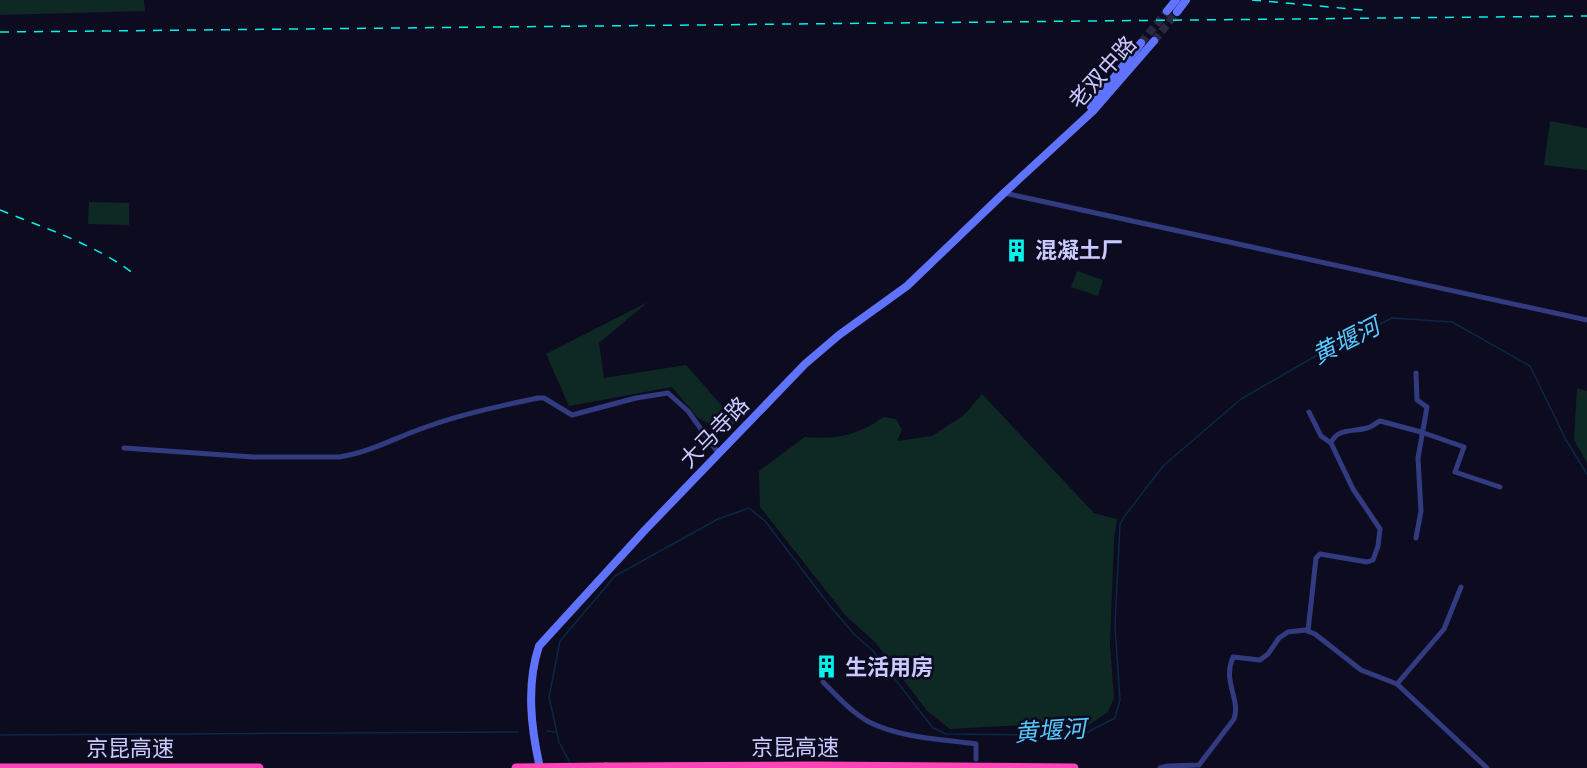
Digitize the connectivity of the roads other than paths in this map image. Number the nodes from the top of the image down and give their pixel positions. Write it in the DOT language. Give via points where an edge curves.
graph roads {
  1 [pos="1176,0"];
  2 [pos="1186,0"];
  3 [pos="1167,11"];
  4 [pos="1177,12"];
  5 [pos="1154,41"];
  6 [pos="1142,43"];
  7 [pos="1076,127"];
  8 [pos="1004,193"];
  9 [pos="1587,320"];
  10 [pos="1416,373"];
  11 [pos="1309,412"];
  12 [pos="1421,432"];
  13 [pos="1331,442"];
  14 [pos="124,448"];
  15 [pos="718,454"];
  16 [pos="1500,487"];
  17 [pos="1416,538"];
  18 [pos="1461,587"];
  19 [pos="1308,631"];
  20 [pos="823,682"];
  21 [pos="1397,684"];
  22 [pos="976,759"];
  23 [pos="606,767"];
  24 [pos="0,768"];
  25 [pos="259,768"];
  26 [pos="516,768"];
  27 [pos="540,768"];
  28 [pos="1074,768"];
  29 [pos="1160,768"];
  30 [pos="1487,768"];
  1 -- 3 [label="street"];
  2 -- 4 [label="street"];
  5 -- 7 [label="street, 老双中路"];
  6 -- 7 [label="street, 老双中路"];
  7 -- 8 [label="street, 老双中路"];
  8 -- 9 [label="street"];
  8 -- 15 [label="street, 大马寺路" via="907,286 805,364"];
  10 -- 12 [label="street" via="1417,399 1427,407"];
  11 -- 13 [label="street" via="1321,435"];
  12 -- 13 [label="street" via="1380,421 1368,428 1338,433"];
  12 -- 16 [label="street" via="1464,447 1455,472"];
  12 -- 17 [label="street" via="1421,511"];
  13 -- 19 [label="street" via="1353,489 1381,534 1373,560 1320,554 1316,558"];
  14 -- 15 [label="street" via="253,457 339,457 455,417 538,398 572,415 668,393 688,411"];
  15 -- 27 [label="street, 大马寺路" via="539,646 532,667 531,709"];
  18 -- 21 [label="street" via="1444,629"];
  19 -- 21 [label="street" via="1361,670"];
  19 -- 29 [label="street" via="1288,632 1260,660 1233,657 1228,667 1237,711 1234,719 1199,765"];
  20 -- 22 [label="street" via="868,721 891,731 975,744"];
  21 -- 30 [label="street"];
  23 -- 26 [label="highway, 京昆高速, bridge"];
  23 -- 28 [label="highway, 京昆高速"];
  24 -- 25 [label="highway, 京昆高速"];
}
